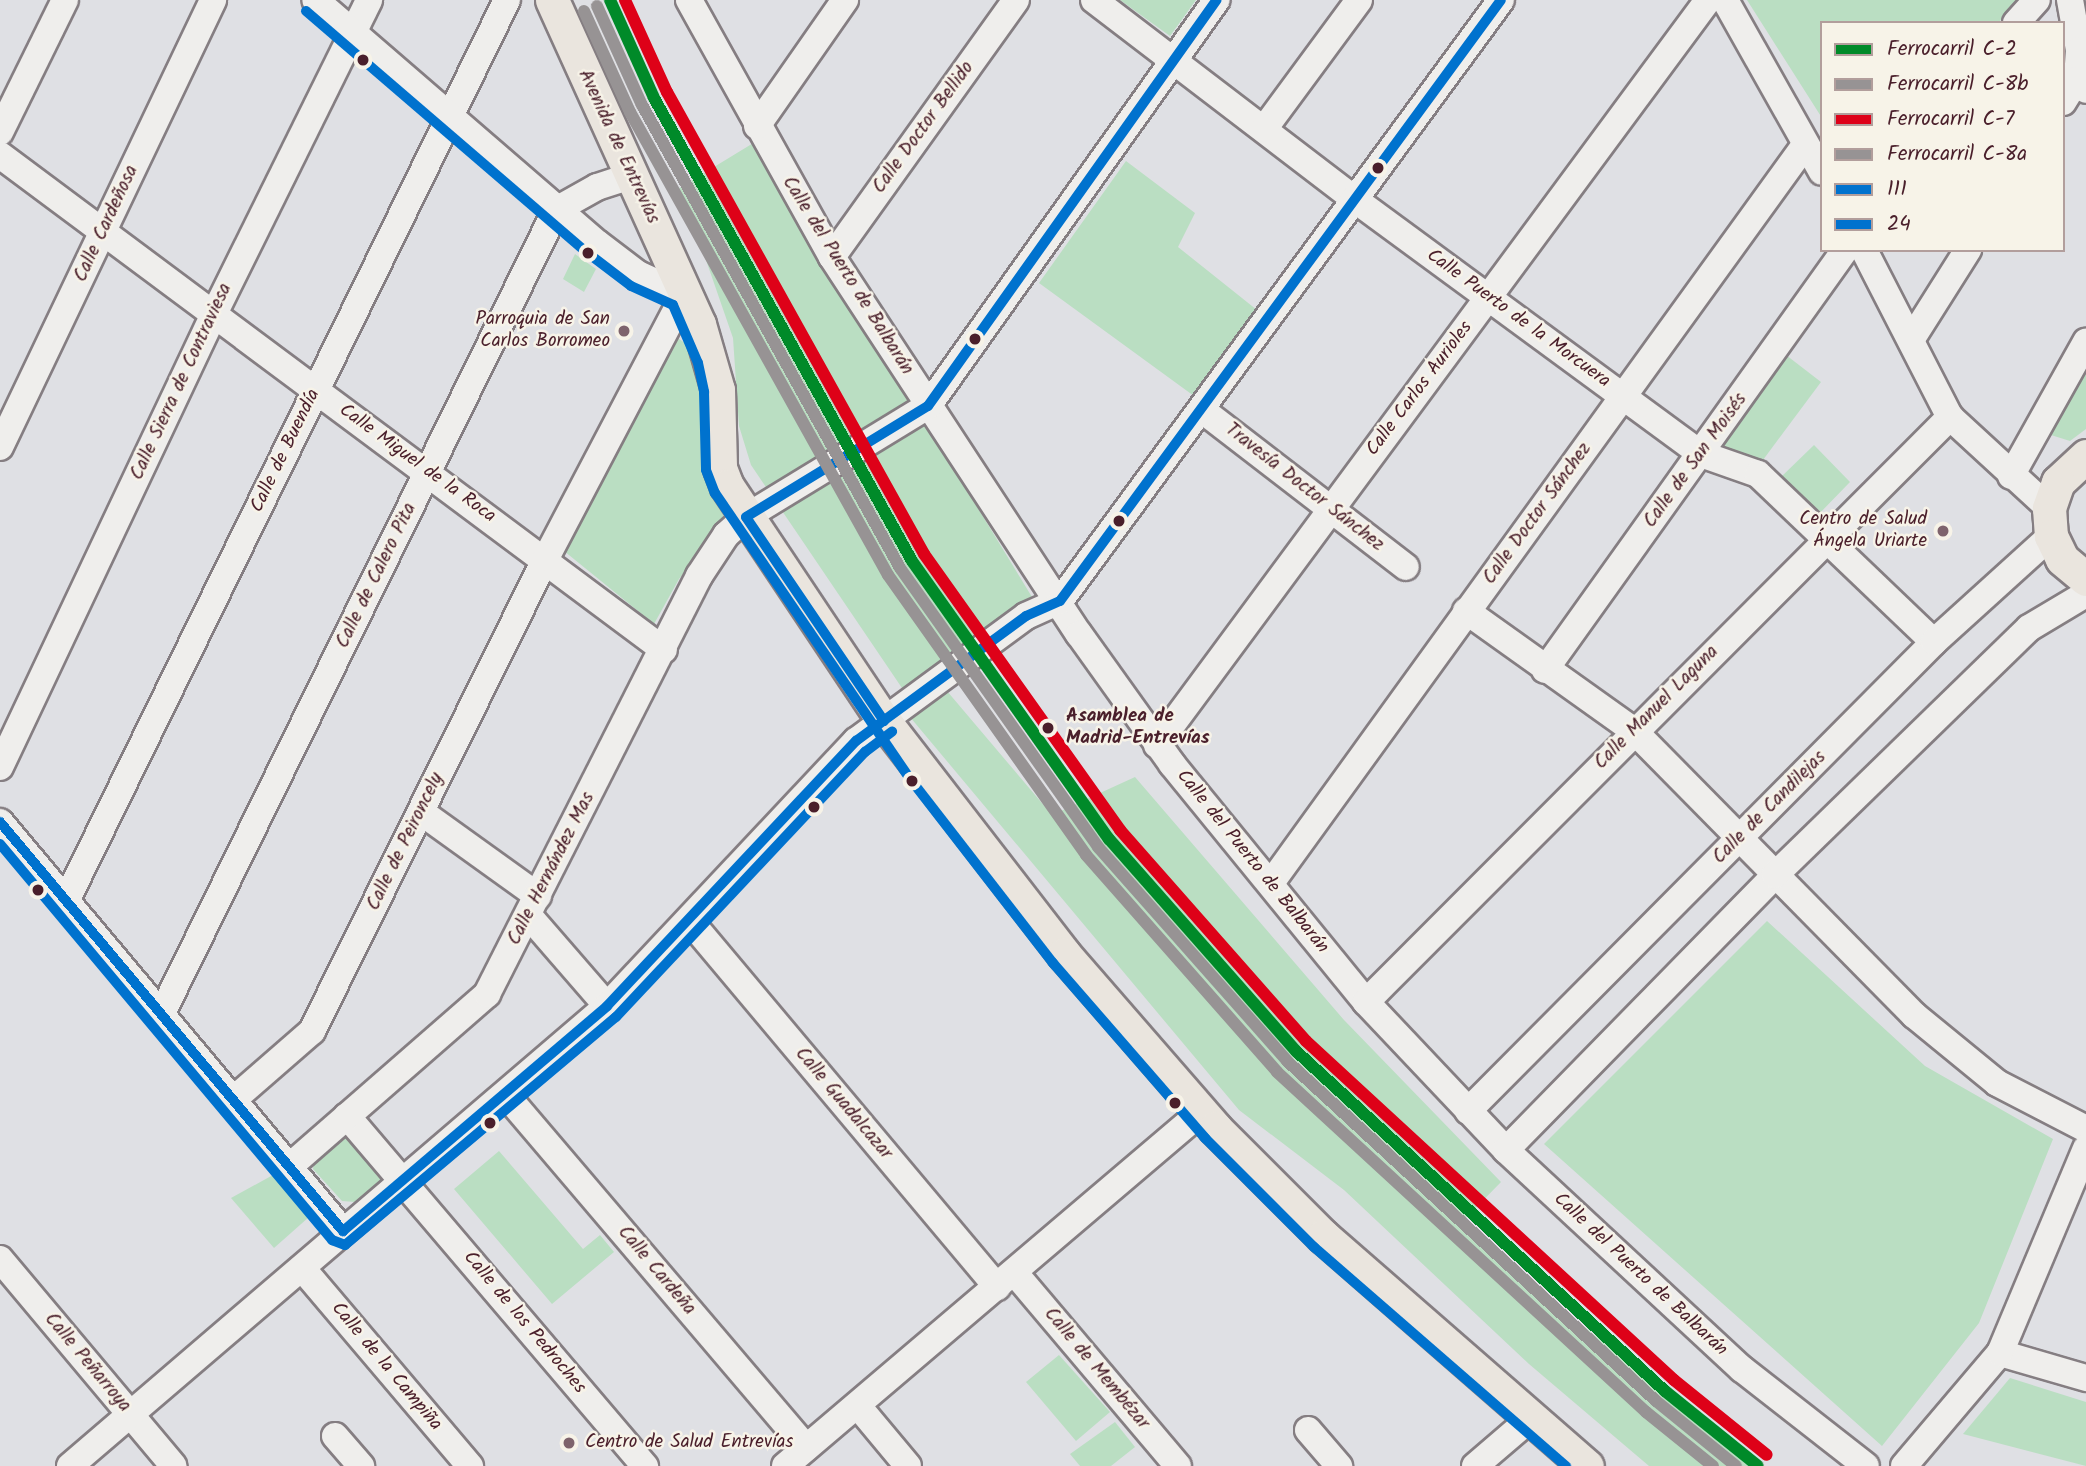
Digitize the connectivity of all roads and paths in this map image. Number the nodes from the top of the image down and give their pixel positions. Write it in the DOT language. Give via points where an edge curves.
graph roads {
  1 [pos="65,0"];
  2 [pos="213,0"];
  3 [pos="315,0"];
  4 [pos="369,0"];
  5 [pos="507,0"];
  6 [pos="552,0"];
  7 [pos="689,0"];
  8 [pos="845,0"];
  9 [pos="1016,0"];
  10 [pos="1094,0"];
  11 [pos="1217,0"];
  12 [pos="1359,0"];
  13 [pos="1501,0"];
  14 [pos="1708,0"];
  15 [pos="1725,0"];
  16 [pos="2037,0"];
  17 [pos="2070,0"];
  18 [pos="2018,21"];
  19 [pos="353,33"];
  20 [pos="1176,61"];
  21 [pos="2075,91"];
  22 [pos="452,115"];
  23 [pos="757,126"];
  24 [pos="1264,129"];
  25 [pos="0,132"];
  26 [pos="1805,145"];
  27 [pos="0,155"];
  28 [pos="1820,169"];
  29 [pos="631,176"];
  30 [pos="1354,199"];
  31 [pos="556,210"];
  32 [pos="103,232"];
  33 [pos="1844,252"];
  34 [pos="1865,252"];
  35 [pos="1967,252"];
  36 [pos="832,257"];
  37 [pos="684,295"];
  38 [pos="1488,297"];
  39 [pos="214,314"];
  40 [pos="1911,340"];
  41 [pos="2086,342"];
  42 [pos="315,390"];
  43 [pos="1625,397"];
  44 [pos="928,406"];
  45 [pos="1202,410"];
  46 [pos="1950,417"];
  47 [pos="0,447"];
  48 [pos="1701,454"];
  49 [pos="2086,456"];
  50 [pos="427,473"];
  51 [pos="2011,476"];
  52 [pos="1331,510"];
  53 [pos="746,517"];
  54 [pos="2050,522"];
  55 [pos="1827,538"];
  56 [pos="546,558"];
  57 [pos="1406,567"];
  58 [pos="2086,579"];
  59 [pos="2086,594"];
  60 [pos="1059,601"];
  61 [pos="1466,611"];
  62 [pos="1934,642"];
  63 [pos="664,650"];
  64 [pos="1545,670"];
  65 [pos="884,720"];
  66 [pos="1634,731"];
  67 [pos="1157,745"];
  68 [pos="0,767"];
  69 [pos="421,811"];
  70 [pos="0,822"];
  71 [pos="1737,841"];
  72 [pos="1775,875"];
  73 [pos="1271,883"];
  74 [pos="66,901"];
  75 [pos="534,906"];
  76 [pos="690,921"];
  77 [pos="1366,1002"];
  78 [pos="607,1006"];
  79 [pos="161,1014"];
  80 [pos="1494,1086"];
  81 [pos="506,1095"];
  82 [pos="233,1100"];
  83 [pos="1468,1111"];
  84 [pos="1200,1113"];
  85 [pos="347,1116"];
  86 [pos="1536,1119"];
  87 [pos="2086,1129"];
  88 [pos="2086,1147"];
  89 [pos="1506,1150"];
  90 [pos="289,1167"];
  91 [pos="402,1181"];
  92 [pos="343,1231"];
  93 [pos="0,1259"];
  94 [pos="302,1268"];
  95 [pos="1005,1279"];
  96 [pos="2000,1353"];
  97 [pos="2086,1378"];
  98 [pos="858,1406"];
  99 [pos="130,1415"];
  100 [pos="1531,1418"];
  101 [pos="1308,1430"];
  102 [pos="335,1436"];
  103 [pos="806,1448"];
  104 [pos="69,1466"];
  105 [pos="174,1466"];
  106 [pos="360,1466"];
  107 [pos="470,1466"];
  108 [pos="645,1466"];
  109 [pos="785,1466"];
  110 [pos="908,1466"];
  111 [pos="1178,1466"];
  112 [pos="1339,1466"];
  113 [pos="1475,1466"];
  114 [pos="1587,1466"];
  115 [pos="1867,1466"];
  116 [pos="1903,1466"];
  1 -- 25 [label="street"];
  2 -- 32 [label="street, Calle Cardeñosa"];
  3 -- 19 [label="street"];
  4 -- 19 [label="street, Calle Sierra de Contraviesa"];
  5 -- 22 [label="street, Calle de Buendía"];
  6 -- 29 [label="main road, Avenida de Entrevías"];
  7 -- 23 [label="street, Calle del Puerto de Balbarán"];
  8 -- 23 [label="street"];
  9 -- 36 [label="street, Calle Doctor Bellido"];
  10 -- 20 [label="street, Calle Puerto de la Morcuera"];
  11 -- 20 [label="street"];
  12 -- 24 [label="street"];
  13 -- 30 [label="street"];
  14 -- 38 [label="street, Calle Carlos Aurioles"];
  15 -- 26 [label="street"];
  16 -- 18 [label="street"];
  17 -- 21 [label="street" via="2079,50"];
  19 -- 22 [label="street"];
  19 -- 39 [label="street, Calle Sierra de Contraviesa"];
  20 -- 24 [label="street, Calle Puerto de la Morcuera"];
  20 -- 44 [label="street"];
  22 -- 31 [label="street"];
  22 -- 42 [label="street, Calle de Buendía"];
  23 -- 36 [label="street, Calle del Puerto de Balbarán"];
  24 -- 30 [label="street, Calle Puerto de la Morcuera"];
  26 -- 28 [label="street"];
  26 -- 43 [label="street, Calle Doctor Sánchez"];
  27 -- 32 [label="street, Calle Miguel de la Roca"];
  29 -- 31 [label="street" via="597,187"];
  29 -- 37 [label="main road, Avenida de Entrevías"];
  30 -- 38 [label="street, Calle Puerto de la Morcuera"];
  30 -- 45 [label="street"];
  31 -- 37 [label="street" via="638,274"];
  31 -- 50 [label="street, Calle de Calero Pita"];
  32 -- 39 [label="street, Calle Miguel de la Roca"];
  32 -- 47 [label="street, Calle Cardeñosa"];
  33 -- 48 [label="street, Calle de San Moisés"];
  34 -- 40 [label="street"];
  35 -- 40 [label="street"];
  36 -- 44 [label="street, Calle del Puerto de Balbarán"];
  37 -- 53 [label="main road, Avenida de Entrevías" via="711,359 718,390 720,468"];
  37 -- 56 [label="street, Calle de Peironcely"];
  38 -- 43 [label="street, Calle Puerto de la Morcuera"];
  38 -- 52 [label="street, Calle Carlos Aurioles"];
  39 -- 42 [label="street, Calle Miguel de la Roca"];
  39 -- 68 [label="street, Calle Sierra de Contraviesa"];
  40 -- 46 [label="street"];
  41 -- 51 [label="street"];
  42 -- 50 [label="street, Calle Miguel de la Roca"];
  42 -- 74 [label="street, Calle de Buendía"];
  43 -- 48 [label="street, Calle Puerto de la Morcuera"];
  43 -- 61 [label="street, Calle Doctor Sánchez"];
  44 -- 53 [label="street, Calle Hernández Mas"];
  44 -- 60 [label="street, Calle del Puerto de Balbarán"];
  45 -- 52 [label="street, Travesía Doctor Sánchez"];
  45 -- 60 [label="street"];
  46 -- 51 [label="street"];
  46 -- 55 [label="street, Calle Manuel Laguna"];
  48 -- 55 [label="street, Calle Puerto de la Morcuera" via="1758,474"];
  48 -- 64 [label="street, Calle de San Moisés"];
  49 -- 54 [label="main road" via="2058,482"];
  50 -- 56 [label="street, Calle Miguel de la Roca"];
  50 -- 79 [label="street, Calle de Calero Pita"];
  51 -- 54 [label="street"];
  52 -- 57 [label="street, Travesía Doctor Sánchez"];
  52 -- 67 [label="street, Calle Carlos Aurioles"];
  53 -- 63 [label="street, Calle Hernández Mas" via="712,553"];
  53 -- 65 [label="main road"];
  54 -- 58 [label="main road" via="2062,559"];
  54 -- 62 [label="street, Calle de Candilejas"];
  55 -- 62 [label="street, Calle Puerto de la Morcuera"];
  55 -- 66 [label="street, Calle Manuel Laguna"];
  56 -- 63 [label="street, Calle Miguel de la Roca"];
  56 -- 69 [label="street, Calle de Peironcely"];
  59 -- 72 [label="street" via="2029,628"];
  60 -- 65 [label="street" via="1026,616"];
  60 -- 67 [label="street, Calle del Puerto de Balbarán"];
  61 -- 64 [label="street"];
  61 -- 73 [label="street, Calle Doctor Sánchez"];
  62 -- 71 [label="street, Calle de Candilejas"];
  63 -- 75 [label="street, Calle Hernández Mas"];
  64 -- 66 [label="street"];
  65 -- 76 [label="street" via="856,741"];
  65 -- 84 [label="main road" via="1064,954"];
  66 -- 71 [label="street"];
  66 -- 77 [label="street, Calle Manuel Laguna"];
  67 -- 73 [label="street, Calle del Puerto de Balbarán"];
  69 -- 75 [label="street"];
  69 -- 82 [label="street, Calle de Peironcely" via="312,1031"];
  70 -- 74 [label="street"];
  71 -- 72 [label="street"];
  71 -- 80 [label="street, Calle de Candilejas"];
  72 -- 86 [label="street"];
  72 -- 87 [label="street" via="1945,1041 1997,1083"];
  73 -- 77 [label="street, Calle del Puerto de Balbarán"];
  74 -- 79 [label="street"];
  75 -- 78 [label="street"];
  75 -- 85 [label="street, Calle Hernández Mas" via="488,993"];
  76 -- 78 [label="street"];
  76 -- 95 [label="street, Calle Guadalcazar"];
  77 -- 83 [label="street, Calle del Puerto de Balbarán"];
  78 -- 81 [label="street"];
  79 -- 82 [label="street"];
  80 -- 83 [label="street, Calle de Candilejas"];
  80 -- 86 [label="street" via="1494,1108 1502,1120 1516,1126"];
  81 -- 91 [label="street"];
  81 -- 103 [label="street, Calle Cardeña"];
  82 -- 90 [label="street"];
  83 -- 89 [label="street, Calle del Puerto de Balbarán"];
  84 -- 95 [label="street"];
  84 -- 100 [label="main road" via="1323,1236"];
  85 -- 90 [label="street, Calle Hernández Mas"];
  85 -- 91 [label="street, Calle de los Pedroches"];
  86 -- 89 [label="street"];
  88 -- 96 [label="street"];
  89 -- 115 [label="street, Calle del Puerto de Balbarán" via="1742,1369"];
  90 -- 92 [label="street"];
  91 -- 92 [label="street"];
  91 -- 108 [label="street, Calle de los Pedroches"];
  92 -- 94 [label="street"];
  93 -- 99 [label="street, Calle Peñarroya"];
  94 -- 99 [label="street"];
  94 -- 107 [label="street, Calle de la Campiña"];
  95 -- 98 [label="street"];
  95 -- 111 [label="street, Calle de Membézar"];
  96 -- 97 [label="street"];
  96 -- 116 [label="street"];
  98 -- 103 [label="street"];
  98 -- 110 [label="street"];
  99 -- 104 [label="street"];
  99 -- 105 [label="street, Calle Peñarroya"];
  100 -- 113 [label="street"];
  100 -- 114 [label="main road"];
  101 -- 112 [label="street"];
  102 -- 106 [label="street"];
  103 -- 109 [label="street"];
}
